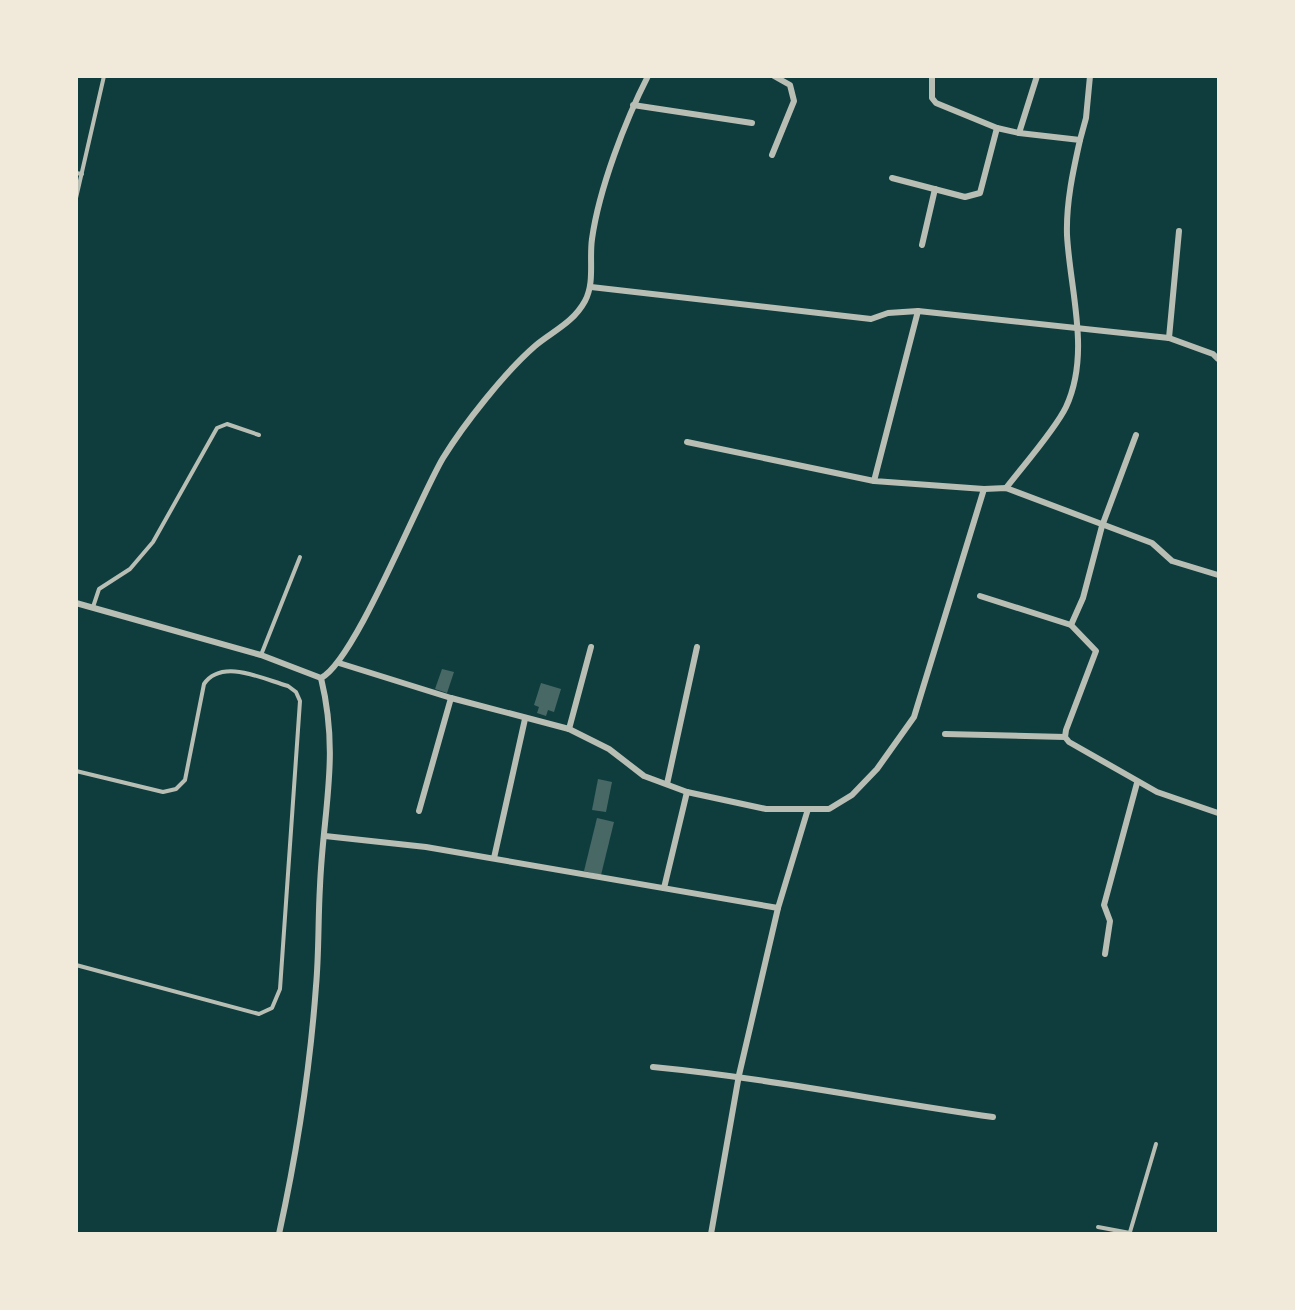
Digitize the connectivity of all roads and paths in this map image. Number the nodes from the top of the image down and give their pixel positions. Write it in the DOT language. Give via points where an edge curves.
graph roads {
  1 [pos="104,76"];
  2 [pos="648,76"];
  3 [pos="774,76"];
  4 [pos="932,76"];
  5 [pos="1037,76"];
  6 [pos="1090,76"];
  7 [pos="633,105"];
  8 [pos="752,123"];
  9 [pos="997,128"];
  10 [pos="1019,133"];
  11 [pos="1080,140"];
  12 [pos="772,154"];
  13 [pos="76,173"];
  14 [pos="82,174"];
  15 [pos="892,178"];
  16 [pos="935,189"];
  17 [pos="76,198"];
  18 [pos="1179,231"];
  19 [pos="922,245"];
  20 [pos="591,286"];
  21 [pos="918,311"];
  22 [pos="1078,329"];
  23 [pos="1169,338"];
  24 [pos="1218,359"];
  25 [pos="259,435"];
  26 [pos="1136,435"];
  27 [pos="687,442"];
  28 [pos="874,481"];
  29 [pos="984,489"];
  30 [pos="1006,489"];
  31 [pos="1102,526"];
  32 [pos="300,557"];
  33 [pos="1218,575"];
  34 [pos="980,596"];
  35 [pos="76,603"];
  36 [pos="93,607"];
  37 [pos="1071,625"];
  38 [pos="591,646"];
  39 [pos="697,646"];
  40 [pos="261,655"];
  41 [pos="339,663"];
  42 [pos="321,678"];
  43 [pos="451,698"];
  44 [pos="525,718"];
  45 [pos="569,729"];
  46 [pos="945,734"];
  47 [pos="1065,737"];
  48 [pos="76,771"];
  49 [pos="1137,783"];
  50 [pos="667,784"];
  51 [pos="687,792"];
  52 [pos="808,809"];
  53 [pos="419,810"];
  54 [pos="1218,813"];
  55 [pos="325,836"];
  56 [pos="494,858"];
  57 [pos="664,888"];
  58 [pos="778,908"];
  59 [pos="1105,954"];
  60 [pos="76,965"];
  61 [pos="653,1067"];
  62 [pos="739,1075"];
  63 [pos="993,1117"];
  64 [pos="1156,1144"];
  65 [pos="1098,1227"];
  66 [pos="279,1233"];
  67 [pos="711,1233"];
  68 [pos="1130,1233"];
  1 -- 14 [label="lane"];
  2 -- 7 [label="street"];
  3 -- 12 [label="street" via="790,85 794,101"];
  4 -- 9 [label="street" via="932,98 936,103"];
  5 -- 10 [label="street"];
  6 -- 11 [label="street"];
  7 -- 8 [label="street"];
  7 -- 20 [label="street" via="600,203 592,238"];
  9 -- 10 [label="street"];
  9 -- 16 [label="street" via="980,194 965,197"];
  10 -- 11 [label="street"];
  11 -- 22 [label="street" via="1071,182 1067,233"];
  13 -- 14 [label="lane"];
  14 -- 17 [label="lane"];
  15 -- 16 [label="street"];
  16 -- 19 [label="street"];
  18 -- 23 [label="street"];
  20 -- 21 [label="street" via="871,319 888,313"];
  20 -- 41 [label="street" via="573,319 535,347 477,411 443,458"];
  21 -- 22 [label="street"];
  21 -- 28 [label="street"];
  22 -- 23 [label="street"];
  22 -- 30 [label="street" via="1073,383 1065,409"];
  23 -- 24 [label="street" via="1214,354"];
  25 -- 36 [label="lane" via="228,424 217,428 153,542 130,569 99,589"];
  26 -- 31 [label="street"];
  27 -- 28 [label="street"];
  28 -- 29 [label="street"];
  29 -- 30 [label="street"];
  29 -- 52 [label="street" via="914,717 852,795 829,809"];
  30 -- 31 [label="street"];
  31 -- 33 [label="street" via="1152,543 1172,561"];
  31 -- 37 [label="street" via="1083,598"];
  32 -- 40 [label="lane"];
  34 -- 37 [label="street"];
  35 -- 36 [label="street"];
  36 -- 40 [label="street"];
  37 -- 47 [label="street" via="1096,651"];
  38 -- 45 [label="street"];
  39 -- 50 [label="street"];
  40 -- 42 [label="street"];
  41 -- 42 [label="street"];
  41 -- 43 [label="street"];
  42 -- 55 [label="street" via="332,760"];
  43 -- 44 [label="street"];
  43 -- 53 [label="street"];
  44 -- 45 [label="street"];
  44 -- 56 [label="street"];
  45 -- 50 [label="street" via="609,749 644,776"];
  46 -- 47 [label="street"];
  47 -- 49 [label="street"];
  48 -- 60 [label="lane" via="163,792 176,789 185,780 204,684 210,675 225,670 288,686 300,701 280,989 272,1008 259,1014"];
  49 -- 54 [label="street"];
  49 -- 59 [label="street" via="1104,905 1110,921"];
  50 -- 51 [label="street"];
  51 -- 52 [label="street" via="766,809"];
  51 -- 57 [label="street"];
  52 -- 58 [label="street"];
  55 -- 56 [label="street"];
  55 -- 66 [label="street" via="316,987 303,1106"];
  56 -- 57 [label="street"];
  57 -- 58 [label="street"];
  58 -- 62 [label="street"];
  61 -- 62 [label="street"];
  62 -- 63 [label="street"];
  62 -- 67 [label="street"];
  64 -- 68 [label="lane"];
  65 -- 68 [label="lane"];
}
